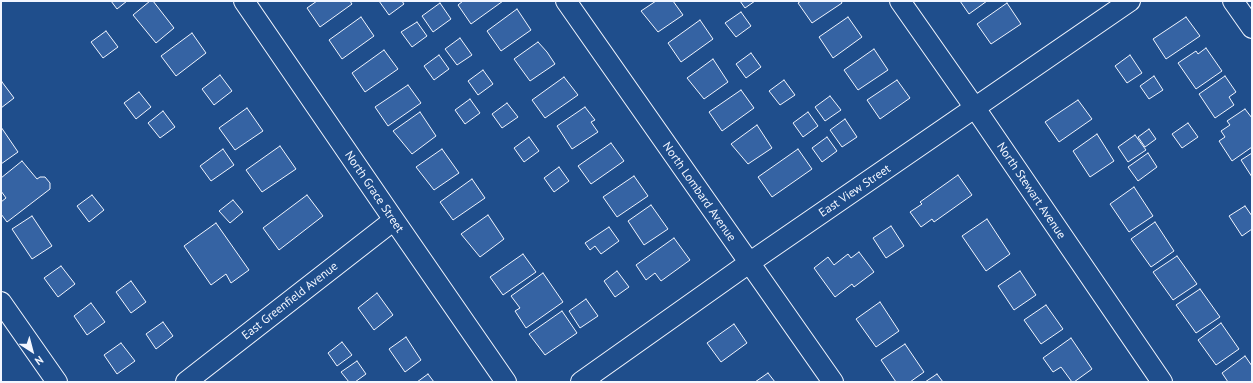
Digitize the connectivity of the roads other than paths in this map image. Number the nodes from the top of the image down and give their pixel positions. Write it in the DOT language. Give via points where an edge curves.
graph roads {
  1 [pos="244,1"];
  2 [pos="566,1"];
  3 [pos="900,1"];
  4 [pos="1130,1"];
  5 [pos="1233,1"];
  6 [pos="1252,28"];
  7 [pos="975,108"];
  8 [pos="394,220"];
  9 [pos="749,263"];
  10 [pos="1,302"];
  11 [pos="56,382"];
  12 [pos="186,382"];
  13 [pos="506,382"];
  14 [pos="581,382"];
  15 [pos="833,382"];
  16 [pos="1162,382"];
  1 -- 8 [label="street, North Grace Street"];
  2 -- 9 [label="street, North Lombard Avenue"];
  3 -- 7 [label="street, North Stewart Avenue"];
  4 -- 7 [label="street, East View Street"];
  5 -- 6 [label="street"];
  7 -- 9 [label="street, East View Street"];
  7 -- 16 [label="street, North Stewart Avenue"];
  8 -- 12 [label="street, East Greenfield Avenue"];
  8 -- 13 [label="street, North Grace Street"];
  9 -- 14 [label="street, East View Street"];
  9 -- 15 [label="street, North Lombard Avenue"];
  10 -- 11 [label="street"];
}
